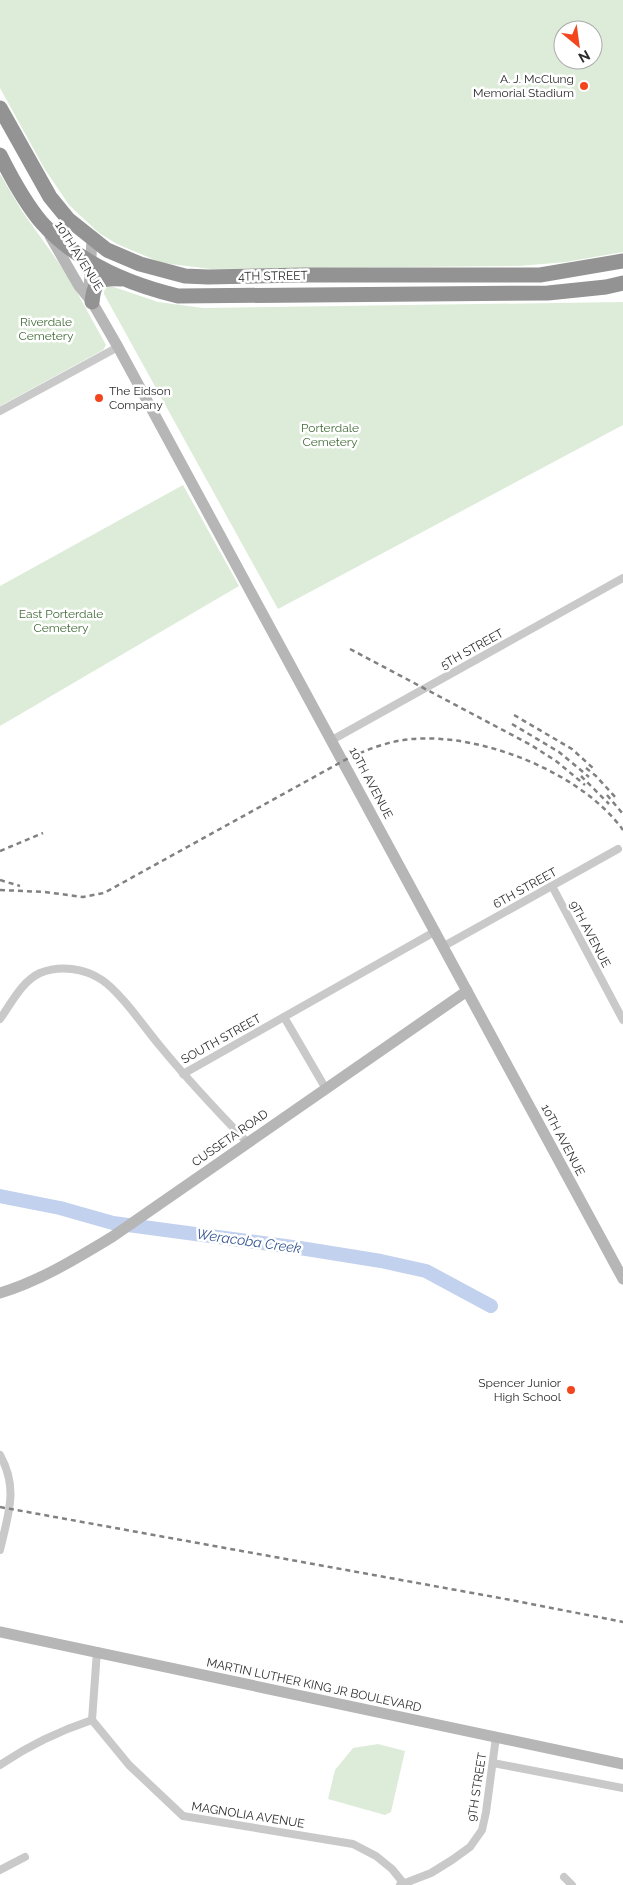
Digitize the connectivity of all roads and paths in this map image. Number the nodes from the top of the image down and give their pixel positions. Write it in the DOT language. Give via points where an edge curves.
graph roads {
  1 [pos="0,108"];
  2 [pos="0,127"];
  3 [pos="20,145"];
  4 [pos="0,155"];
  5 [pos="42,223"];
  6 [pos="92,240"];
  7 [pos="623,261"];
  8 [pos="90,262"];
  9 [pos="121,279"];
  10 [pos="623,283"];
  11 [pos="92,302"];
  12 [pos="118,347"];
  13 [pos="0,411"];
  14 [pos="623,578"];
  15 [pos="332,740"];
  16 [pos="618,849"];
  17 [pos="552,886"];
  18 [pos="436,931"];
  19 [pos="444,946"];
  20 [pos="467,991"];
  21 [pos="284,1016"];
  22 [pos="0,1019"];
  23 [pos="623,1020"];
  24 [pos="183,1074"];
  25 [pos="326,1089"];
  26 [pos="247,1142"];
  27 [pos="623,1279"];
  28 [pos="0,1293"];
  29 [pos="1,1457"];
  30 [pos="0,1550"];
  31 [pos="0,1632"];
  32 [pos="97,1651"];
  33 [pos="92,1720"];
  34 [pos="496,1737"];
  35 [pos="494,1763"];
  36 [pos="623,1764"];
  37 [pos="0,1765"];
  38 [pos="623,1788"];
  39 [pos="26,1858"];
  40 [pos="0,1870"];
  41 [pos="564,1877"];
  42 [pos="402,1884"];
  43 [pos="572,1885"];
  1 -- 3 [label="highway, 4TH STREET"];
  2 -- 3 [label="highway"];
  3 -- 6 [label="highway, 4TH STREET" via="50,197"];
  4 -- 5 [label="highway, 4TH STREET" via="16,187"];
  5 -- 8 [label="highway, 4TH STREET"];
  5 -- 11 [label="main road, 10TH AVENUE"];
  6 -- 7 [label="highway, 4TH STREET" via="140,264 185,276 208,277 540,275"];
  6 -- 8 [label="main road, 10TH AVENUE"];
  8 -- 9 [label="highway, 4TH STREET"];
  8 -- 11 [label="main road, 10TH AVENUE"];
  9 -- 10 [label="highway, 4TH STREET" via="178,296 548,292"];
  9 -- 11 [label="highway" via="104,278 93,289"];
  11 -- 12 [label="main road, 10TH AVENUE"];
  12 -- 13 [label="street"];
  12 -- 15 [label="main road, 10TH AVENUE"];
  14 -- 15 [label="street, 5TH STREET"];
  15 -- 18 [label="main road, 10TH AVENUE"];
  16 -- 17 [label="street, 6TH STREET"];
  17 -- 19 [label="street, 6TH STREET"];
  17 -- 23 [label="street, 9TH AVENUE"];
  18 -- 19 [label="main road, 10TH AVENUE"];
  18 -- 21 [label="street, SOUTH STREET"];
  19 -- 20 [label="main road, 10TH AVENUE"];
  20 -- 25 [label="main road, CUSSETA ROAD"];
  20 -- 27 [label="main road, 10TH AVENUE"];
  21 -- 24 [label="street, SOUTH STREET"];
  21 -- 25 [label="street"];
  22 -- 24 [label="street, SOUTH STREET" via="29,980 38,974 60,969 93,974 111,987"];
  24 -- 26 [label="street"];
  25 -- 26 [label="main road, CUSSETA ROAD"];
  26 -- 28 [label="main road, CUSSETA ROAD" via="112,1236 64,1265"];
  29 -- 30 [label="street" via="11,1482 11,1504"];
  31 -- 32 [label="main road, MARTIN LUTHER KING JR BOULEVARD"];
  32 -- 33 [label="street"];
  32 -- 34 [label="main road, MARTIN LUTHER KING JR BOULEVARD"];
  33 -- 37 [label="street" via="40,1741"];
  33 -- 42 [label="street, MAGNOLIA AVENUE" via="129,1766 183,1816 353,1844 392,1869"];
  34 -- 35 [label="street, 9TH STREET"];
  34 -- 36 [label="main road, MARTIN LUTHER KING JR BOULEVARD"];
  35 -- 38 [label="street"];
  35 -- 42 [label="street, 9TH STREET" via="482,1830 470,1847 431,1873"];
  39 -- 40 [label="street"];
  41 -- 43 [label="street"];
}
